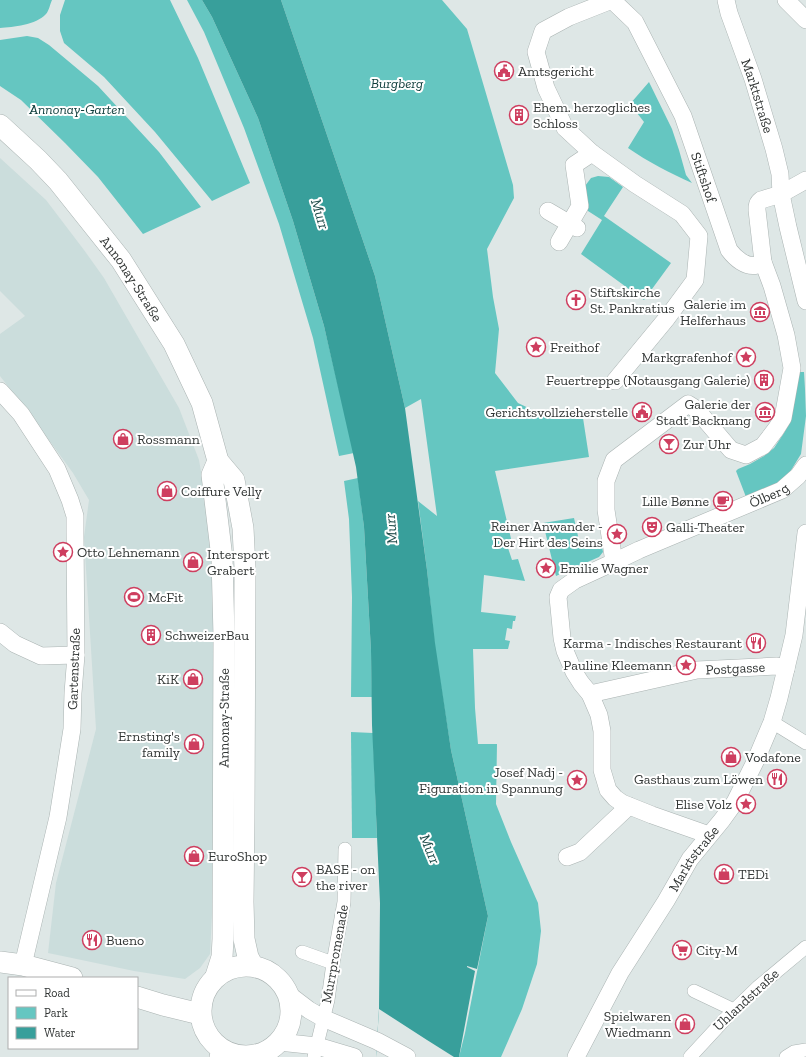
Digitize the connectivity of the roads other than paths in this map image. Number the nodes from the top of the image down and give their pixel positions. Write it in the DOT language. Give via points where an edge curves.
graph roads {
  1 [pos="612,0"];
  2 [pos="726,0"];
  3 [pos="786,0"];
  4 [pos="806,20"];
  5 [pos="0,125"];
  6 [pos="592,153"];
  7 [pos="806,180"];
  8 [pos="781,194"];
  9 [pos="548,210"];
  10 [pos="573,226"];
  11 [pos="558,242"];
  12 [pos="763,262"];
  13 [pos="806,301"];
  14 [pos="615,381"];
  15 [pos="0,391"];
  16 [pos="218,461"];
  17 [pos="806,465"];
  18 [pos="806,533"];
  19 [pos="614,562"];
  20 [pos="0,632"];
  21 [pos="76,655"];
  22 [pos="786,669"];
  23 [pos="590,694"];
  24 [pos="772,722"];
  25 [pos="806,743"];
  26 [pos="629,806"];
  27 [pos="709,835"];
  28 [pos="345,849"];
  29 [pos="567,857"];
  30 [pos="806,947"];
  31 [pos="302,952"];
  32 [pos="0,962"];
  33 [pos="333,963"];
  34 [pos="23,965"];
  35 [pos="253,966"];
  36 [pos="216,976"];
  37 [pos="68,977"];
  38 [pos="694,991"];
  39 [pos="288,994"];
  40 [pos="138,997"];
  41 [pos="734,1010"];
  42 [pos="200,1014"];
  43 [pos="323,1018"];
  44 [pos="279,1042"];
  45 [pos="806,1050"];
  46 [pos="315,1051"];
  47 [pos="220,1054"];
  48 [pos="243,1056"];
  49 [pos="354,1057"];
  50 [pos="407,1057"];
  51 [pos="576,1057"];
  52 [pos="690,1057"];
  53 [pos="786,1057"];
  1 -- 6 [label="street, Stiftshof" via="569,17 543,31 536,52 546,88 565,128"];
  1 -- 12 [label="street, Stiftshof" via="646,36 695,137 727,231 729,250 738,260 750,265"];
  2 -- 8 [label="street, Marktstraße" via="774,149 780,174"];
  3 -- 4 [label="street"];
  5 -- 16 [label="street, Annonay-Straße" via="58,181 121,260 174,344 202,403"];
  6 -- 10 [label="street" via="574,165 580,206"];
  6 -- 14 [label="street, Stiftshof" via="638,180 682,214 699,236 695,280"];
  7 -- 8 [label="street"];
  8 -- 12 [label="street" via="760,200 757,205"];
  8 -- 13 [label="street, Marktstraße"];
  9 -- 10 [label="street"];
  10 -- 11 [label="street"];
  12 -- 19 [label="street" via="786,335 792,368 783,418 763,446 746,455 731,450 696,409 688,404 614,460 606,481 606,510"];
  15 -- 21 [label="street, Gartenstraße" via="21,414 58,469 75,516"];
  16 -- 35 [label="street, Annonay-Straße" via="234,480 243,528 243,902 244,939"];
  16 -- 36 [label="street, Annonay-Straße" via="212,475 222,558 224,636 223,939 222,957"];
  17 -- 19 [label="street, Ölberg" via="782,490"];
  18 -- 22 [label="street, Marktstraße" via="794,635"];
  19 -- 23 [label="street, Ölberg" via="575,580 561,590 558,597 565,651 574,672"];
  20 -- 21 [label="street" via="15,644 41,656"];
  21 -- 34 [label="street, Gartenstraße" via="72,729 58,817"];
  22 -- 23 [label="street, Postgasse" via="777,666 697,670"];
  22 -- 24 [label="street, Marktstraße"];
  23 -- 26 [label="street, Ölberg" via="599,715 602,731 602,770 608,790 615,798"];
  24 -- 25 [label="street"];
  24 -- 27 [label="street, Marktstraße" via="735,802"];
  26 -- 27 [label="street, Ölberg"];
  26 -- 29 [label="street" via="580,852"];
  27 -- 51 [label="street, Marktstraße" via="690,859 620,973"];
  28 -- 33 [label="street, Murrpromenade" via="344,902"];
  30 -- 41 [label="street, Uhlandstraße" via="758,986"];
  31 -- 33 [label="street"];
  32 -- 34 [label="street"];
  33 -- 43 [label="street, Murrpromenade"];
  34 -- 37 [label="street"];
  35 -- 36 [label="street" via="237,965"];
  35 -- 39 [label="street" via="268,971 280,981"];
  36 -- 42 [label="street" via="204,992"];
  38 -- 41 [label="street"];
  39 -- 43 [label="street"];
  39 -- 44 [label="street" via="291,1019"];
  40 -- 42 [label="street"];
  41 -- 52 [label="street, Uhlandstraße"];
  42 -- 47 [label="street" via="205,1031"];
  43 -- 46 [label="street, Murrpromenade"];
  43 -- 50 [label="street"];
  44 -- 46 [label="street" via="300,1043"];
  44 -- 48 [label="street" via="267,1051 253,1056"];
  45 -- 53 [label="street" via="794,1052"];
  46 -- 49 [label="street"];
  47 -- 48 [label="street"];
}
